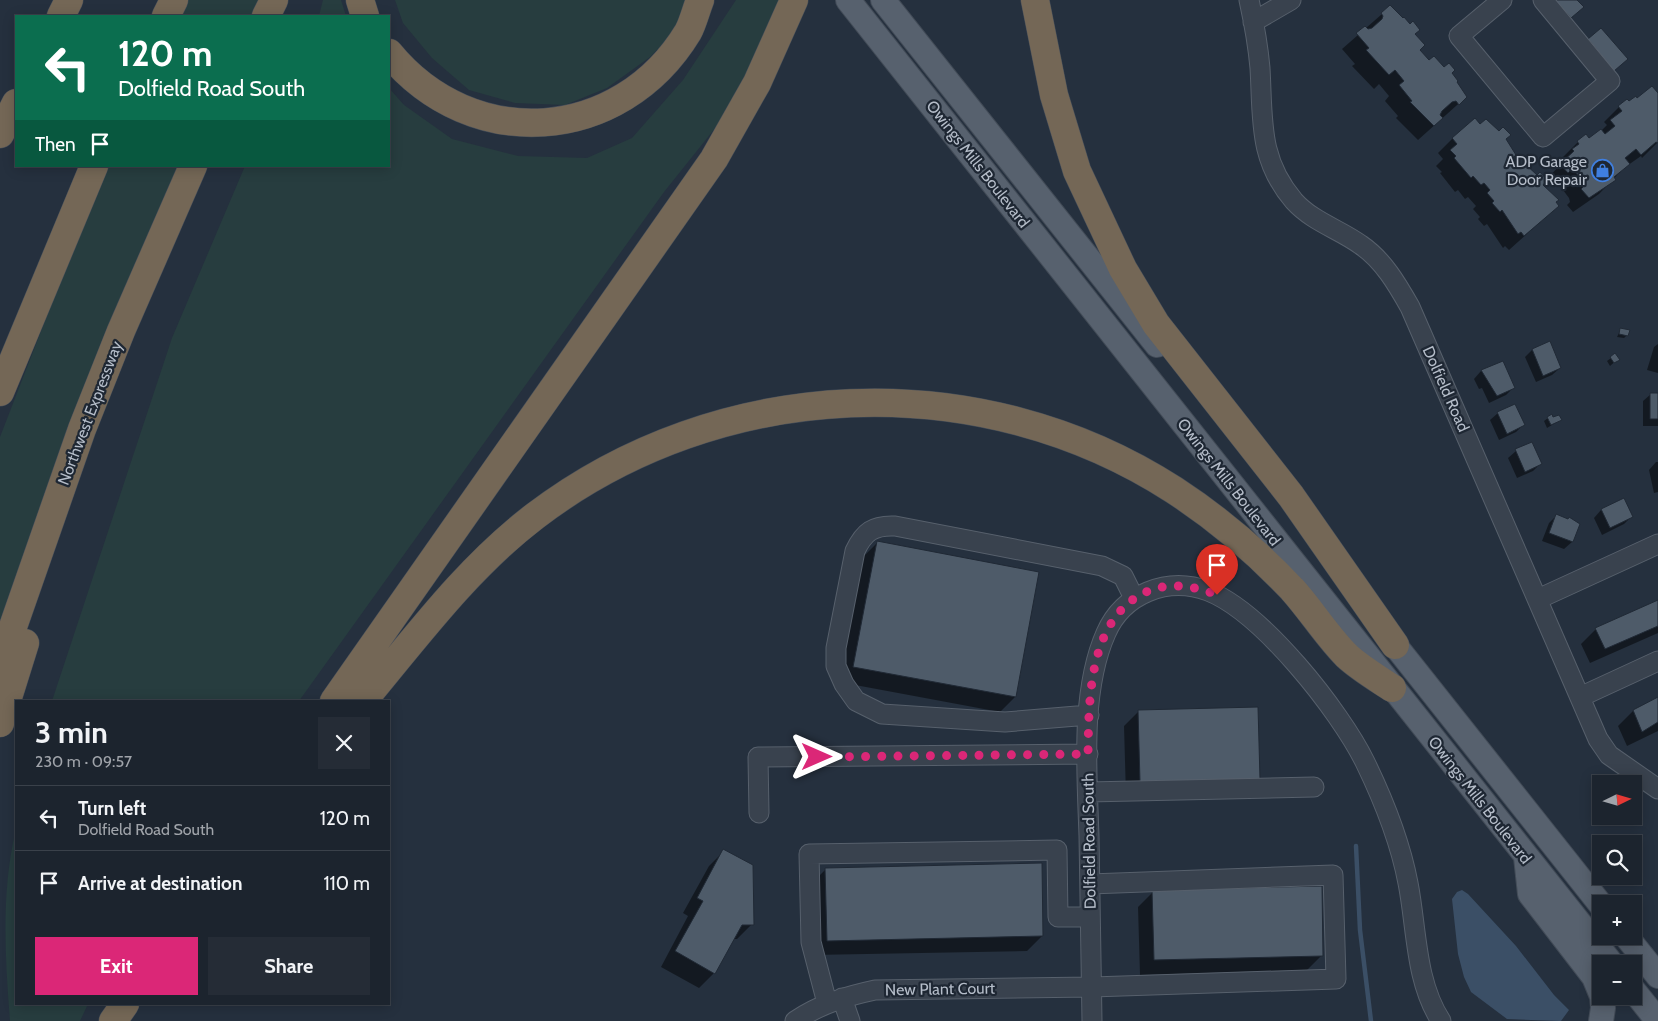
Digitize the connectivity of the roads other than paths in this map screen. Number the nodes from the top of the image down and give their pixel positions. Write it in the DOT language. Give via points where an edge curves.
graph roads {
  1 [pos="69,0"];
  2 [pos="174,0"];
  3 [pos="274,0"];
  4 [pos="360,0"];
  5 [pos="700,0"];
  6 [pos="848,0"];
  7 [pos="883,0"];
  8 [pos="1036,0"];
  9 [pos="1249,0"];
  10 [pos="1291,0"];
  11 [pos="1502,0"];
  12 [pos="1543,0"];
  13 [pos="789,12"];
  14 [pos="61,15"];
  15 [pos="166,15"];
  16 [pos="266,15"];
  17 [pos="365,15"];
  18 [pos="1253,22"];
  19 [pos="390,54"];
  20 [pos="15,104"];
  21 [pos="0,134"];
  22 [pos="94,167"];
  23 [pos="193,167"];
  24 [pos="1111,333"];
  25 [pos="0,392"];
  26 [pos="82,429"];
  27 [pos="1658,544"];
  28 [pos="1134,598"];
  29 [pos="1538,599"];
  30 [pos="1395,645"];
  31 [pos="1658,661"];
  32 [pos="0,664"];
  33 [pos="1392,688"];
  34 [pos="1580,697"];
  35 [pos="335,700"];
  36 [pos="364,700"];
  37 [pos="1089,715"];
  38 [pos="0,723"];
  39 [pos="1088,754"];
  40 [pos="1314,787"];
  41 [pos="1658,789"];
  42 [pos="1088,792"];
  43 [pos="759,813"];
  44 [pos="1526,857"];
  45 [pos="1089,858"];
  46 [pos="1057,859"];
  47 [pos="1090,884"];
  48 [pos="1593,895"];
  49 [pos="1592,914"];
  50 [pos="1090,917"];
  51 [pos="1617,945"];
  52 [pos="1633,945"];
  53 [pos="1605,955"];
  54 [pos="1625,955"];
  55 [pos="1592,974"];
  56 [pos="1642,976"];
  57 [pos="1658,976"];
  58 [pos="1092,987"];
  59 [pos="1658,989"];
  60 [pos="835,1001"];
  61 [pos="1642,1001"];
  62 [pos="125,1005"];
  63 [pos="1603,1005"];
  64 [pos="1655,1018"];
  65 [pos="114,1021"];
  66 [pos="795,1021"];
  67 [pos="850,1021"];
  68 [pos="1092,1021"];
  69 [pos="1441,1021"];
  70 [pos="1601,1021"];
  1 -- 14 [label="highway"];
  2 -- 15 [label="highway"];
  3 -- 16 [label="highway"];
  4 -- 17 [label="highway"];
  5 -- 19 [label="highway" via="688,31 664,63 640,86 608,105 577,117 547,123 510,123 472,115 434,94 403,70"];
  6 -- 24 [label="main road, Owings Mills Boulevard"];
  7 -- 30 [label="main road, Owings Mills Boulevard"];
  8 -- 30 [label="highway" via="1054,95 1077,171 1123,269 1156,324 1291,496"];
  9 -- 18 [label="street, Dolfield Road"];
  10 -- 18 [label="street"];
  11 -- 12 [label="street" via="1459,36 1544,137 1610,81"];
  13 -- 35 [label="highway" via="752,91 714,159"];
  18 -- 29 [label="street, Dolfield Road" via="1262,133 1273,169 1295,202 1310,216 1360,244 1376,257 1400,288"];
  20 -- 21 [label="highway"];
  22 -- 25 [label="highway"];
  23 -- 26 [label="highway, Northwest Expressway"];
  24 -- 33 [label="main road, Owings Mills Boulevard"];
  24 -- 49 [label="main road" via="1204,427"];
  26 -- 32 [label="highway, Northwest Expressway"];
  26 -- 38 [label="highway" via="81,464"];
  27 -- 29 [label="street"];
  28 -- 37 [label="street, Dolfield Road South" via="1122,608 1104,636"];
  28 -- 37 [label="street" via="1123,576 1102,566 895,526 872,528 861,537 855,551 836,648 836,666 856,701 882,714 1005,722"];
  28 -- 69 [label="street, Dolfield Road South" via="1156,588 1172,586 1188,586 1217,595 1232,604 1297,665 1332,708 1364,760 1392,823 1408,884 1424,982"];
  29 -- 34 [label="street, Dolfield Road"];
  30 -- 48 [label="main road, Owings Mills Boulevard"];
  31 -- 34 [label="street"];
  33 -- 36 [label="highway" via="1348,657 1295,592 1256,554 1207,513 1142,471 1077,441 1018,421 955,408 865,402 799,407 736,419 642,452 586,481 534,517 487,557"];
  33 -- 44 [label="main road, Owings Mills Boulevard"];
  34 -- 41 [label="street, Dolfield Road" via="1598,739 1609,755"];
  37 -- 39 [label="street, Dolfield Road South"];
  39 -- 42 [label="street, Dolfield Road South"];
  39 -- 43 [label="street" via="758,757"];
  40 -- 42 [label="street"];
  42 -- 45 [label="street, Dolfield Road South"];
  44 -- 53 [label="main road, Owings Mills Boulevard"];
  44 -- 55 [label="main road" via="1530,894"];
  45 -- 46 [label="street"];
  45 -- 47 [label="street, Dolfield Road South"];
  46 -- 50 [label="street" via="1058,917"];
  46 -- 60 [label="street" via="1057,850 809,854 811,942"];
  47 -- 50 [label="street, Dolfield Road South"];
  47 -- 58 [label="street, New Plant Court" via="1333,875 1336,979"];
  50 -- 58 [label="street, Dolfield Road South"];
  51 -- 54 [label="main road"];
  52 -- 57 [label="main road"];
  56 -- 59 [label="main road"];
  58 -- 60 [label="street, New Plant Court" via="876,990"];
  58 -- 68 [label="street, Dolfield Road South"];
  60 -- 66 [label="street, New Plant Court"];
  60 -- 67 [label="street"];
  61 -- 64 [label="main road"];
  62 -- 65 [label="highway"];
  63 -- 70 [label="main road"];
}
